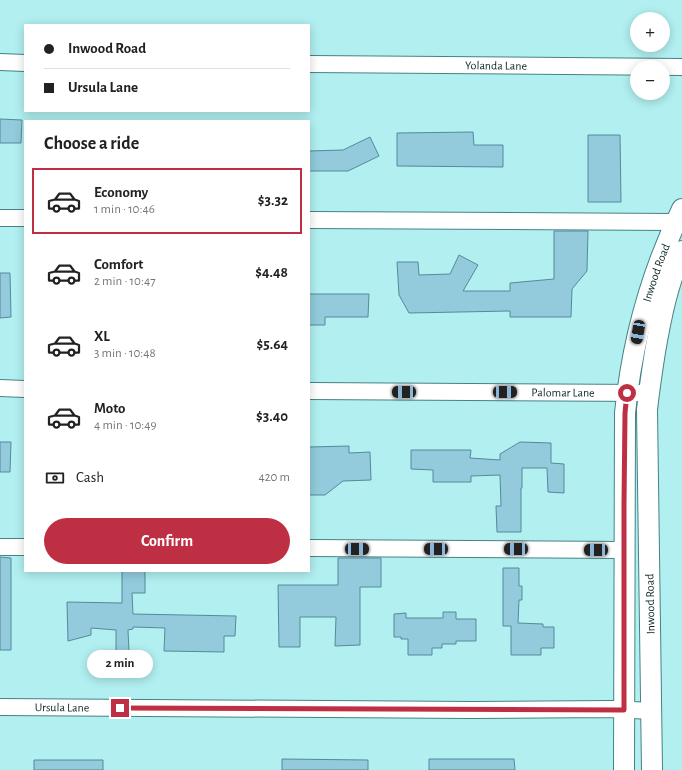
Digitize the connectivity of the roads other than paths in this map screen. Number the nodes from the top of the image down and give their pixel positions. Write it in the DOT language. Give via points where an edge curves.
graph roads {
  1 [pos="0,62"];
  2 [pos="24,63"];
  3 [pos="310,64"];
  4 [pos="682,67"];
  5 [pos="0,218"];
  6 [pos="24,218"];
  7 [pos="680,218"];
  8 [pos="310,220"];
  9 [pos="682,251"];
  10 [pos="0,388"];
  11 [pos="24,389"];
  12 [pos="310,391"];
  13 [pos="627,393"];
  14 [pos="648,394"];
  15 [pos="0,547"];
  16 [pos="24,547"];
  17 [pos="310,548"];
  18 [pos="624,550"];
  19 [pos="0,707"];
  20 [pos="624,710"];
  21 [pos="652,711"];
  22 [pos="624,770"];
  23 [pos="652,770"];
  1 -- 2 [label="street"];
  3 -- 4 [label="street, Yolanda Lane"];
  5 -- 6 [label="street"];
  7 -- 8 [label="street"];
  7 -- 13 [label="main road, Inwood Road" via="652,280 638,332"];
  9 -- 14 [label="main road, Inwood Road" via="661,315"];
  10 -- 11 [label="street"];
  12 -- 13 [label="street, Palomar Lane"];
  13 -- 14 [label="street, Palomar Lane"];
  13 -- 18 [label="main road, Inwood Road"];
  14 -- 21 [label="main road, Inwood Road"];
  15 -- 16 [label="street"];
  17 -- 18 [label="street"];
  18 -- 20 [label="main road, Inwood Road"];
  19 -- 20 [label="street, Ursula Lane"];
  20 -- 21 [label="street, Ursula Lane"];
  20 -- 22 [label="main road, Inwood Road"];
  21 -- 23 [label="main road, Inwood Road"];
}
